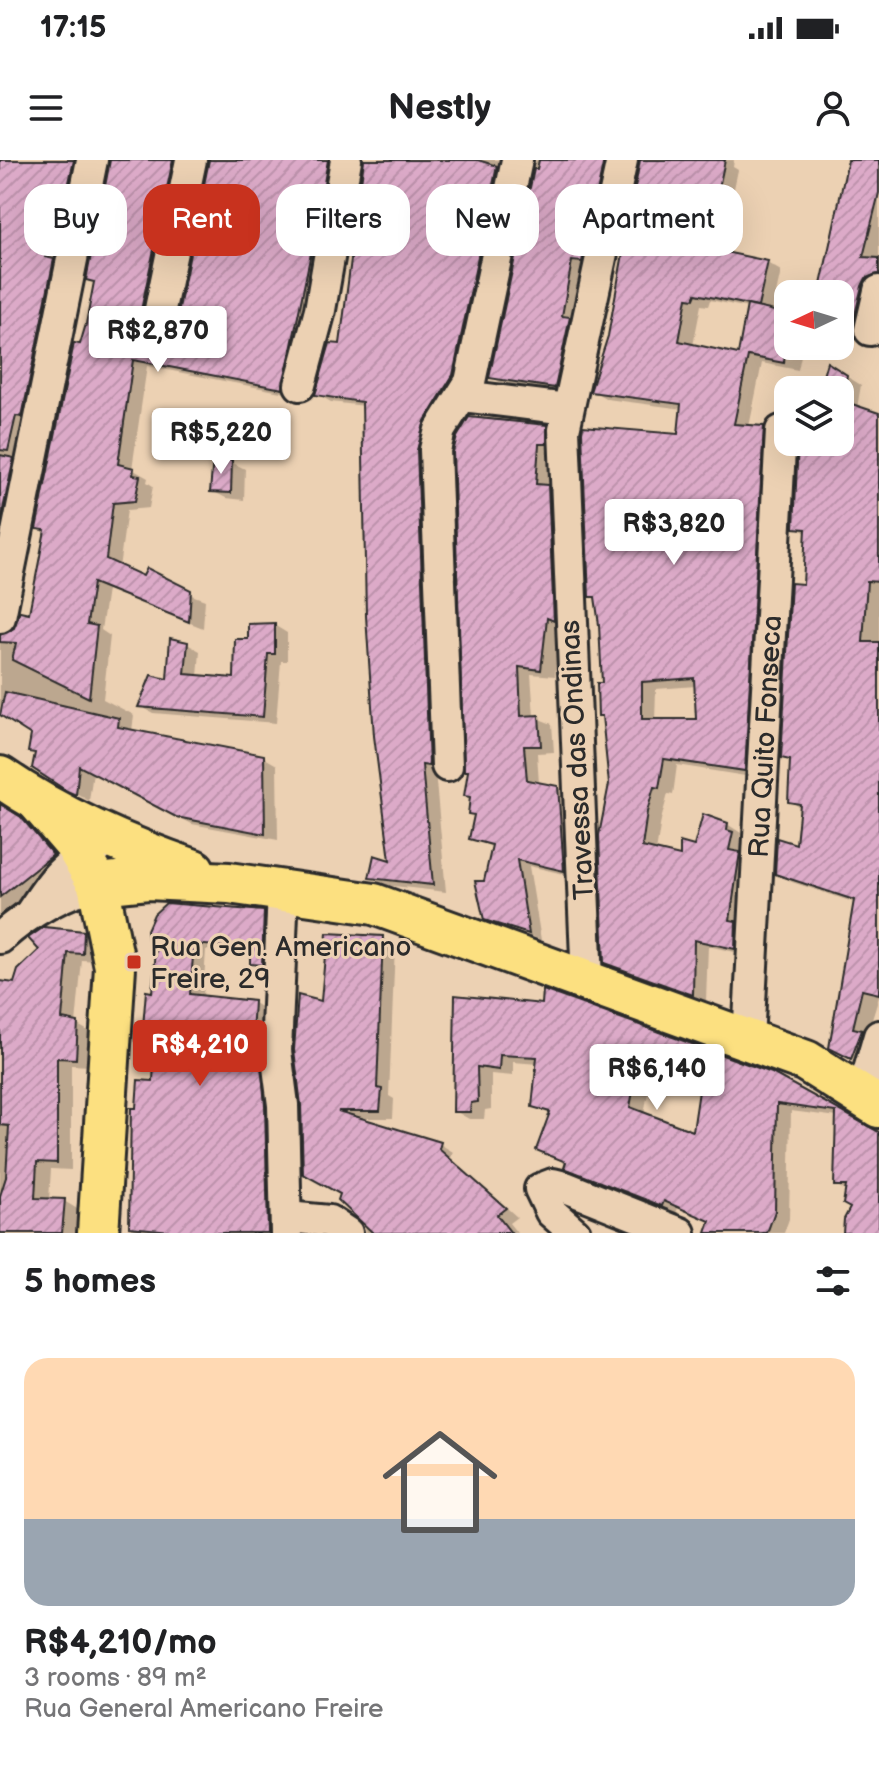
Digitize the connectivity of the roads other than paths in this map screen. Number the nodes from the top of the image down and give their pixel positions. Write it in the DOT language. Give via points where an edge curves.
graph roads {
  1 [pos="92,160"];
  2 [pos="191,160"];
  3 [pos="346,160"];
  4 [pos="517,160"];
  5 [pos="622,160"];
  6 [pos="879,291"];
  7 [pos="158,319"];
  8 [pos="870,330"];
  9 [pos="300,385"];
  10 [pos="463,396"];
  11 [pos="567,409"];
  12 [pos="780,456"];
  13 [pos="0,617"];
  14 [pos="447,766"];
  15 [pos="0,777"];
  16 [pos="118,863"];
  17 [pos="283,891"];
  18 [pos="0,938"];
  19 [pos="587,982"];
  20 [pos="879,1036"];
  21 [pos="748,1040"];
  22 [pos="870,1101"];
  23 [pos="287,1225"];
  24 [pos="98,1233"];
  25 [pos="347,1233"];
  26 [pos="575,1233"];
  27 [pos="680,1233"];
  1 -- 13 [label="street"];
  2 -- 7 [label="street"];
  3 -- 9 [label="street" via="320,310"];
  4 -- 10 [label="street"];
  5 -- 11 [label="street, Travessa das Ondinas"];
  6 -- 8 [label="street"];
  10 -- 11 [label="street"];
  10 -- 14 [label="street" via="440,430 435,450"];
  11 -- 19 [label="street, Travessa das Ondinas" via="564,467"];
  12 -- 21 [label="street, Rua Quito Fonseca"];
  15 -- 16 [label="main road"];
  16 -- 17 [label="main road"];
  16 -- 18 [label="street" via="30,914"];
  16 -- 24 [label="main road"];
  17 -- 19 [label="main road" via="374,904"];
  17 -- 23 [label="street" via="276,1051"];
  19 -- 21 [label="main road"];
  20 -- 22 [label="street"];
  21 -- 22 [label="main road" via="806,1061"];
  23 -- 25 [label="street" via="329,1221"];
  26 -- 27 [label="street" via="551,1212 540,1189 565,1187"];
}
